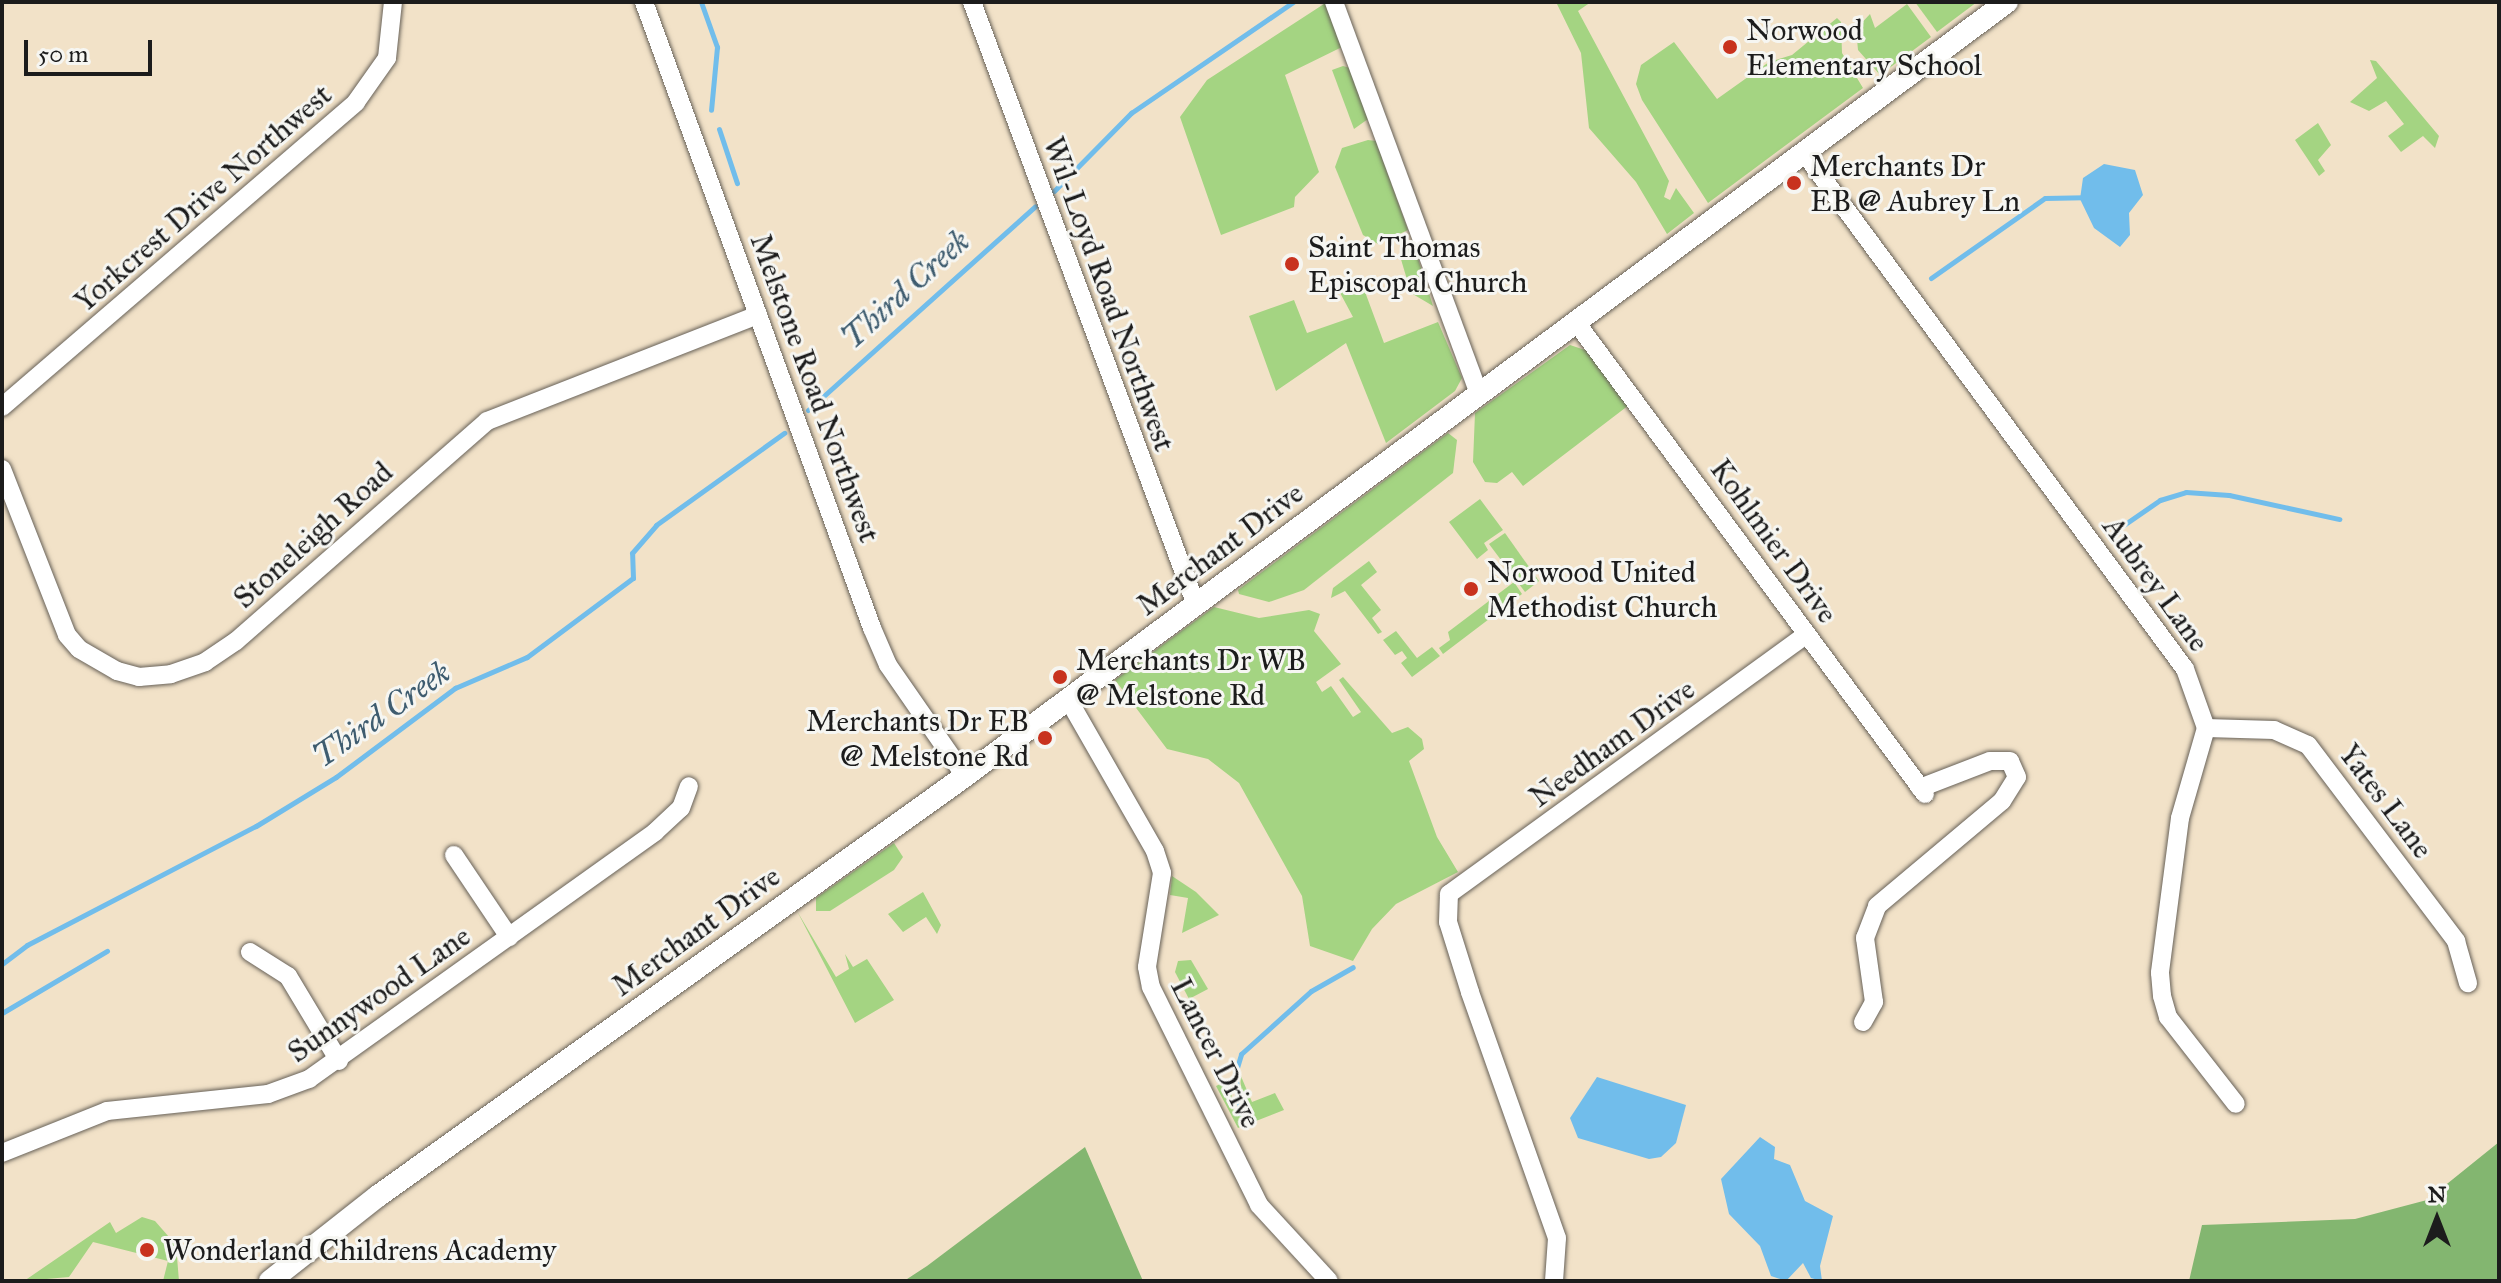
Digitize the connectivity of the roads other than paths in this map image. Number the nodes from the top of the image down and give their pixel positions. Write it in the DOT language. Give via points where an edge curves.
graph roads {
  1 [pos="393,2"];
  2 [pos="644,2"];
  3 [pos="972,2"];
  4 [pos="1334,2"];
  5 [pos="2007,2"];
  6 [pos="1805,154"];
  7 [pos="758,315"];
  8 [pos="1576,322"];
  9 [pos="1479,395"];
  10 [pos="2,407"];
  11 [pos="2,469"];
  12 [pos="1196,605"];
  13 [pos="1807,634"];
  14 [pos="1068,699"];
  15 [pos="2206,728"];
  16 [pos="965,776"];
  17 [pos="689,786"];
  18 [pos="454,855"];
  19 [pos="509,937"];
  20 [pos="250,952"];
  21 [pos="2468,983"];
  22 [pos="1863,1022"];
  23 [pos="339,1061"];
  24 [pos="2236,1104"];
  25 [pos="2,1153"];
  26 [pos="270,1281"];
  27 [pos="1329,1281"];
  28 [pos="1554,1281"];
  1 -- 10 [label="street, Yorkcrest Drive Northwest" via="387,58 356,102"];
  2 -- 7 [label="street, Melstone Road Northwest"];
  3 -- 12 [label="street, Wil-Loyd Road Northwest"];
  4 -- 9 [label="street"];
  5 -- 6 [label="main road, Merchant Drive"];
  6 -- 8 [label="main road, Merchant Drive"];
  6 -- 15 [label="street, Aubrey Lane" via="2185,669"];
  7 -- 11 [label="street, Stoneleigh Road" via="487,421 236,641 205,662 171,674 139,677 117,671 79,649 67,635"];
  7 -- 16 [label="street, Melstone Road Northwest" via="888,665"];
  8 -- 9 [label="main road, Merchant Drive"];
  8 -- 13 [label="street, Kohlmier Drive"];
  9 -- 12 [label="main road, Merchant Drive"];
  12 -- 14 [label="main road, Merchant Drive"];
  13 -- 22 [label="street, Kohlmier Drive" via="1922,791 1990,761 2010,761 2017,777 2002,801 1877,906 1865,938 1874,1002"];
  13 -- 28 [label="street, Needham Drive" via="1449,894 1448,922 1557,1238"];
  14 -- 16 [label="main road, Merchant Drive"];
  14 -- 27 [label="street, Lancer Drive" via="1155,851 1162,873 1147,967 1151,987 1259,1205"];
  15 -- 21 [label="street, Yates Lane" via="2274,730 2308,745 2456,941"];
  15 -- 24 [label="street" via="2180,818 2160,973 2168,1017"];
  16 -- 26 [label="main road, Merchant Drive" via="378,1196"];
  17 -- 19 [label="street, Sunnywood Lane" via="681,808 655,832"];
  18 -- 19 [label="street"];
  19 -- 23 [label="street, Sunnywood Lane"];
  20 -- 23 [label="street" via="288,976"];
  23 -- 25 [label="street, Sunnywood Lane" via="288,1089 231,1100 107,1111"];
}
